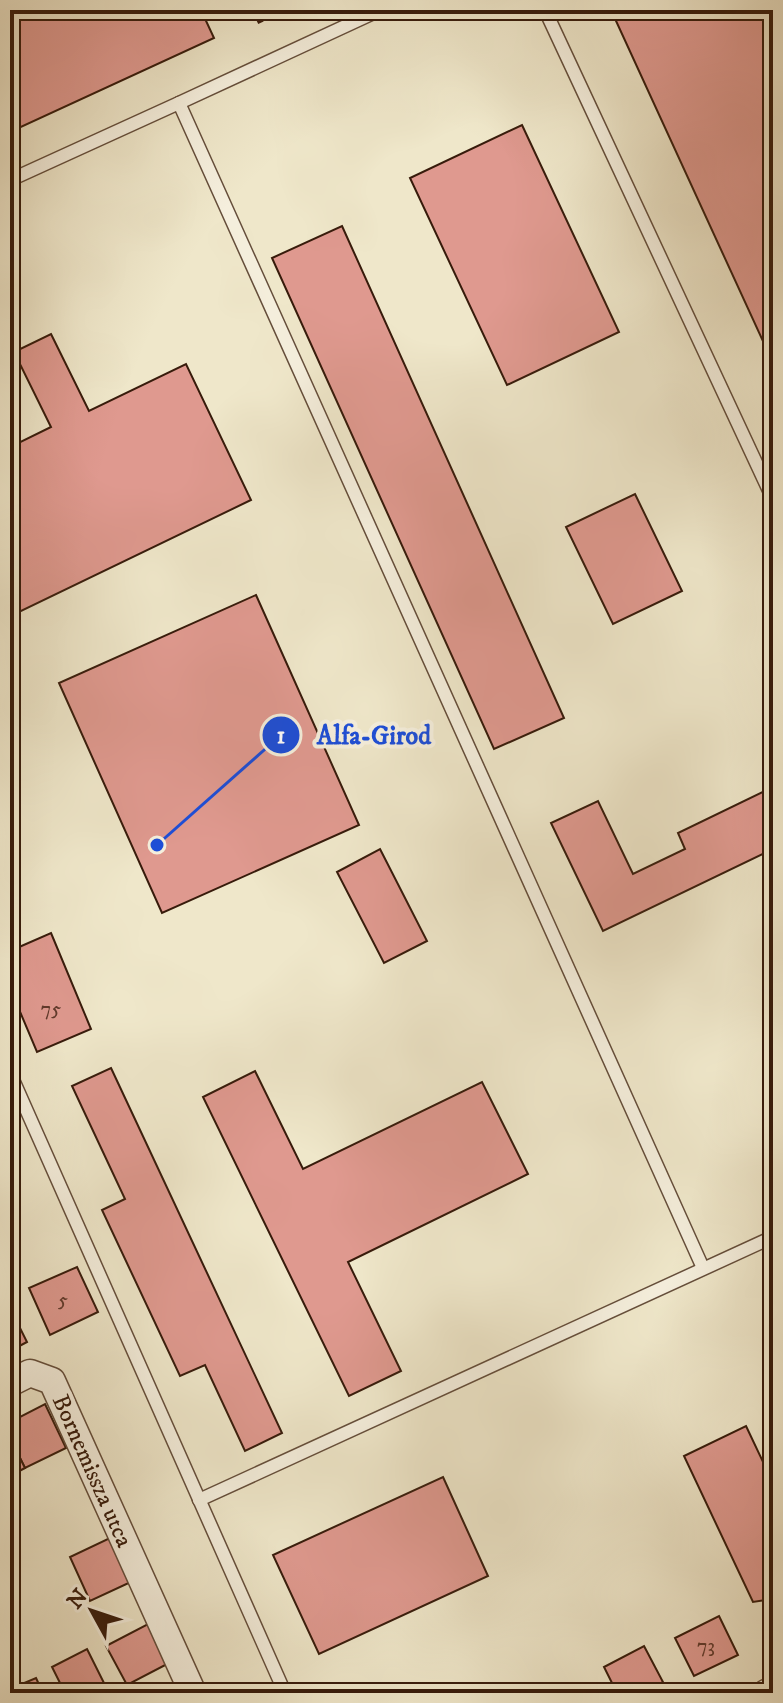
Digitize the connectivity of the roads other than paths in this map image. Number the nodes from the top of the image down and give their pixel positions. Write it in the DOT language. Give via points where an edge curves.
graph roads {
  1 [pos="380,10"];
  2 [pos="545,10"];
  3 [pos="179,103"];
  4 [pos="10,180"];
  5 [pos="773,499"];
  6 [pos="10,1073"];
  7 [pos="773,1237"];
  8 [pos="703,1268"];
  9 [pos="10,1383"];
  10 [pos="199,1500"];
  11 [pos="773,1690"];
  12 [pos="190,1692"];
  13 [pos="285,1693"];
  14 [pos="766,1693"];
  1 -- 3 [label="lane"];
  2 -- 5 [label="lane"];
  3 -- 4 [label="lane"];
  3 -- 8 [label="lane"];
  6 -- 10 [label="lane"];
  7 -- 8 [label="lane"];
  8 -- 10 [label="lane"];
  9 -- 12 [label="street, Bornemissza utca" via="30,1373 52,1381"];
  10 -- 13 [label="lane"];
  11 -- 14 [label="street"];
}
